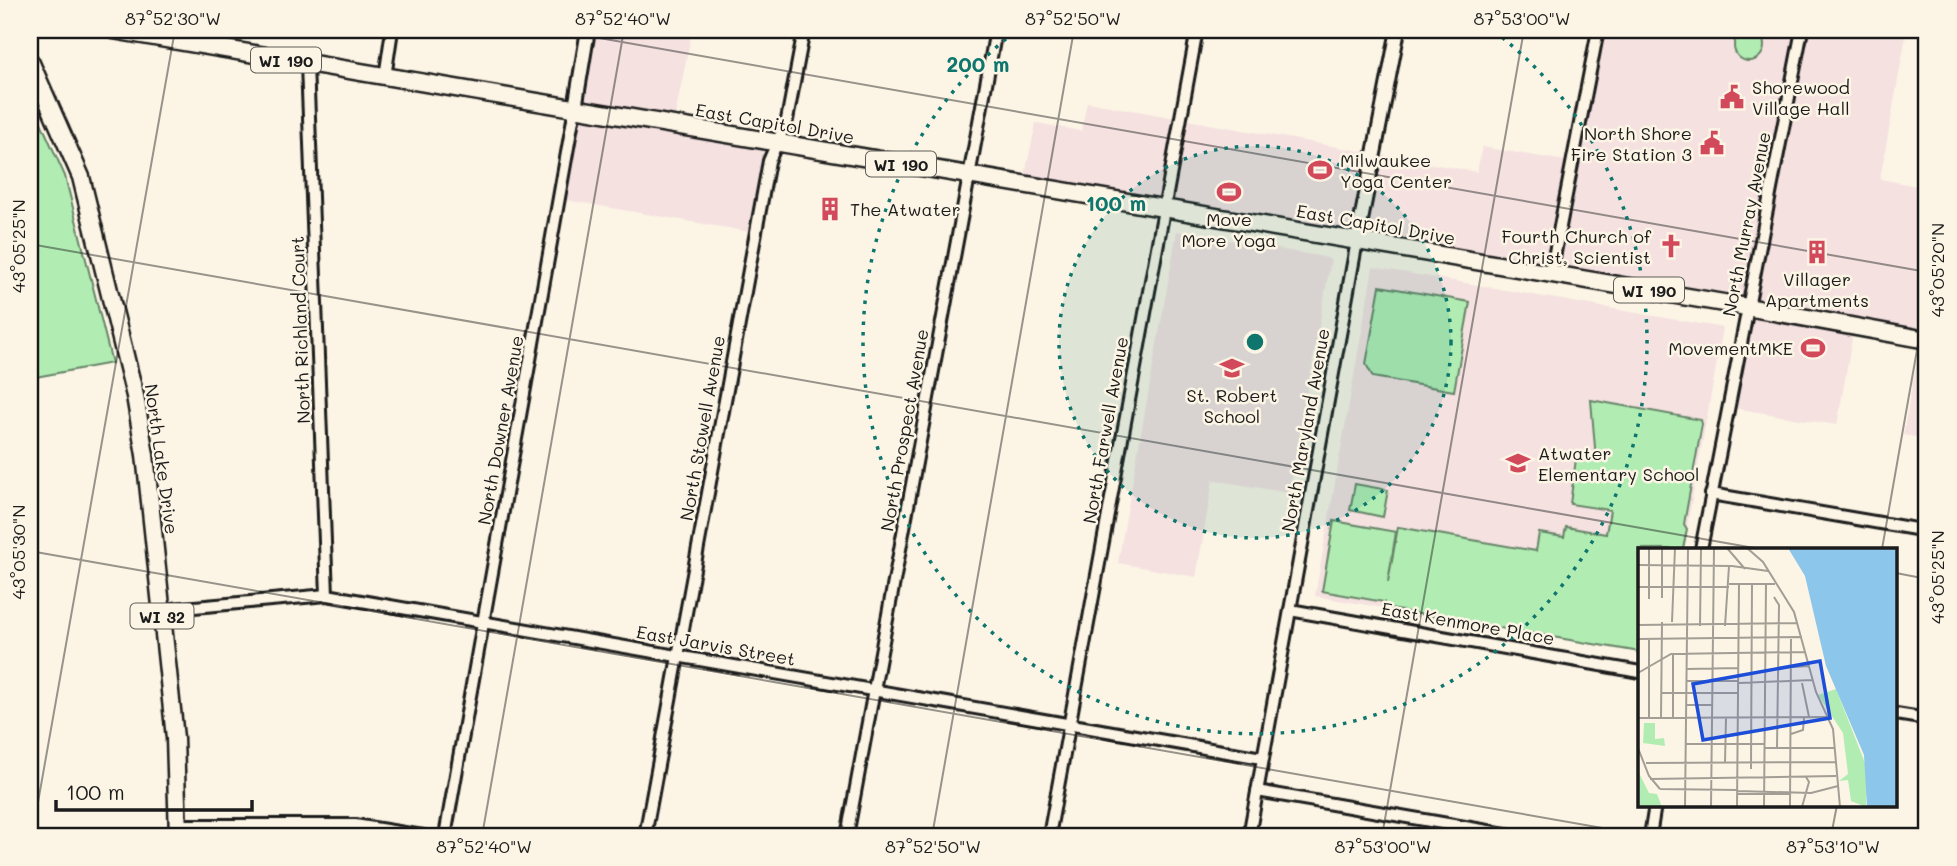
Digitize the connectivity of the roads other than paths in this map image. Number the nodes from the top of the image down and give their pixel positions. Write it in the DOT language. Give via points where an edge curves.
graph roads {
  1 [pos="113,30"];
  2 [pos="392,30"];
  3 [pos="588,30"];
  4 [pos="804,30"];
  5 [pos="996,30"];
  6 [pos="1197,30"];
  7 [pos="1398,30"];
  8 [pos="1598,30"];
  9 [pos="1802,30"];
  10 [pos="187,36"];
  11 [pos="30,61"];
  12 [pos="307,64"];
  13 [pos="385,77"];
  14 [pos="575,108"];
  15 [pos="778,143"];
  16 [pos="968,175"];
  17 [pos="1162,208"];
  18 [pos="1357,241"];
  19 [pos="1551,273"];
  20 [pos="1747,307"];
  21 [pos="1927,340"];
  22 [pos="1711,494"];
  23 [pos="1927,531"];
  24 [pos="1701,548"];
  25 [pos="327,595"];
  26 [pos="161,610"];
  27 [pos="1290,610"];
  28 [pos="484,622"];
  29 [pos="678,657"];
  30 [pos="1638,672"];
  31 [pos="874,690"];
  32 [pos="1898,714"];
  33 [pos="1927,719"];
  34 [pos="1070,724"];
  35 [pos="1262,758"];
  36 [pos="1257,791"];
  37 [pos="1655,806"];
  38 [pos="178,831"];
  39 [pos="423,836"];
  40 [pos="445,836"];
  41 [pos="645,836"];
  42 [pos="847,836"];
  43 [pos="1049,836"];
  44 [pos="1249,836"];
  45 [pos="1517,836"];
  46 [pos="1650,836"];
  1 -- 10 [label="main road, East Capitol Drive / WI 190"];
  2 -- 13 [label="street"];
  3 -- 14 [label="street, North Downer Avenue"];
  4 -- 15 [label="street, North Stowell Avenue" via="787,120"];
  5 -- 16 [label="street, North Prospect Avenue"];
  6 -- 17 [label="street, North Farwell Avenue"];
  7 -- 18 [label="street, North Maryland Avenue"];
  8 -- 19 [label="street"];
  9 -- 20 [label="street, North Murray Avenue"];
  10 -- 12 [label="main road, East Capitol Drive / WI 190"];
  11 -- 26 [label="main road, North Lake Drive / WI 32" via="81,177 95,228 141,425"];
  12 -- 13 [label="main road, East Capitol Drive / WI 190"];
  12 -- 25 [label="street, North Richland Court"];
  13 -- 14 [label="main road, East Capitol Drive / WI 190"];
  14 -- 15 [label="main road, East Capitol Drive / WI 190"];
  14 -- 28 [label="street, North Downer Avenue"];
  15 -- 16 [label="main road, East Capitol Drive / WI 190"];
  15 -- 29 [label="street, North Stowell Avenue" via="769,161"];
  16 -- 17 [label="main road, East Capitol Drive / WI 190"];
  16 -- 31 [label="street, North Prospect Avenue"];
  17 -- 18 [label="main road, East Capitol Drive / WI 190"];
  17 -- 34 [label="street, North Farwell Avenue"];
  18 -- 19 [label="main road, East Capitol Drive / WI 190"];
  18 -- 27 [label="street, North Maryland Avenue"];
  19 -- 20 [label="main road, East Capitol Drive / WI 190"];
  20 -- 21 [label="main road, East Capitol Drive / WI 190"];
  20 -- 22 [label="street, North Murray Avenue"];
  22 -- 23 [label="street"];
  22 -- 24 [label="street, North Murray Avenue"];
  25 -- 26 [label="street, East Jarvis Street"];
  25 -- 28 [label="street, East Jarvis Street"];
  26 -- 38 [label="main road, North Lake Drive / WI 32" via="175,738"];
  27 -- 30 [label="street, East Kenmore Place"];
  27 -- 35 [label="street, North Maryland Avenue"];
  28 -- 29 [label="street, East Jarvis Street"];
  28 -- 40 [label="street, North Downer Avenue"];
  29 -- 31 [label="street, East Jarvis Street"];
  29 -- 41 [label="street, North Stowell Avenue"];
  31 -- 34 [label="street, East Jarvis Street"];
  31 -- 42 [label="street, North Prospect Avenue"];
  32 -- 33 [label="street"];
  34 -- 35 [label="street, East Jarvis Street"];
  34 -- 43 [label="street, North Farwell Avenue"];
  35 -- 36 [label="street, North Maryland Avenue"];
  36 -- 44 [label="street, North Maryland Avenue"];
  36 -- 45 [label="street"];
  37 -- 46 [label="street"];
  38 -- 39 [label="street" via="355,825"];
}
